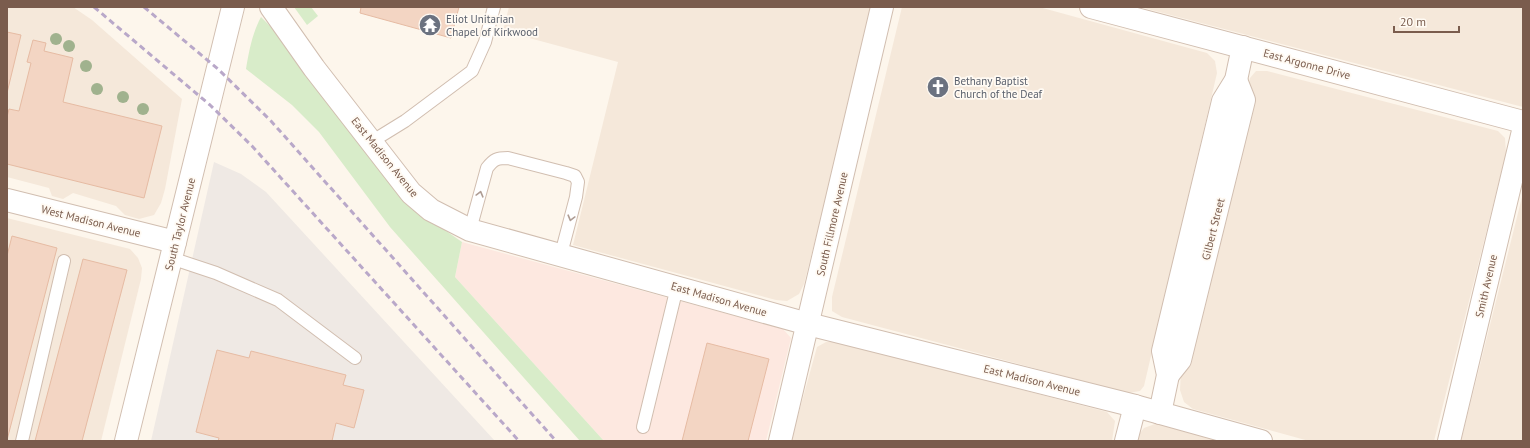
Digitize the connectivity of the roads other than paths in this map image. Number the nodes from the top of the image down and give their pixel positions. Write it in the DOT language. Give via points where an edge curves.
graph roads {
  1 [pos="233,7"];
  2 [pos="271,7"];
  3 [pos="494,7"];
  4 [pos="882,7"];
  5 [pos="1091,7"];
  6 [pos="1243,47"];
  7 [pos="1523,122"];
  8 [pos="1523,131"];
  9 [pos="372,142"];
  10 [pos="7,200"];
  11 [pos="470,230"];
  12 [pos="173,250"];
  13 [pos="561,254"];
  14 [pos="64,261"];
  15 [pos="678,287"];
  16 [pos="808,324"];
  17 [pos="355,358"];
  18 [pos="1135,406"];
  19 [pos="1160,413"];
  20 [pos="643,427"];
  21 [pos="22,441"];
  22 [pos="126,441"];
  23 [pos="780,441"];
  24 [pos="1126,441"];
  25 [pos="1261,441"];
  26 [pos="1449,441"];
  1 -- 12 [label="street, South Taylor Avenue"];
  2 -- 9 [label="street, East Madison Avenue" via="314,68"];
  3 -- 9 [label="lane" via="485,42 472,71"];
  4 -- 16 [label="street, South Fillmore Avenue"];
  5 -- 6 [label="street, East Argonne Drive"];
  6 -- 7 [label="street, East Argonne Drive"];
  6 -- 19 [label="street, Gilbert Street" via="1236,80 1223,101 1162,351 1168,375"];
  8 -- 26 [label="street, Smith Avenue"];
  9 -- 11 [label="street, East Madison Avenue" via="411,193 431,210"];
  10 -- 12 [label="street, West Madison Avenue"];
  11 -- 13 [label="street, East Madison Avenue"];
  11 -- 13 [label="lane, one-way" via="485,174 493,160 508,158 566,173 575,176 578,182"];
  12 -- 17 [label="lane" via="216,273 278,300"];
  12 -- 22 [label="street, South Taylor Avenue"];
  13 -- 15 [label="street, East Madison Avenue"];
  14 -- 21 [label="lane"];
  15 -- 16 [label="street, East Madison Avenue"];
  15 -- 20 [label="lane"];
  16 -- 18 [label="street, East Madison Avenue"];
  16 -- 23 [label="street, South Fillmore Avenue"];
  18 -- 19 [label="street, East Madison Avenue"];
  18 -- 24 [label="street"];
  19 -- 25 [label="street, East Madison Avenue"];
}
